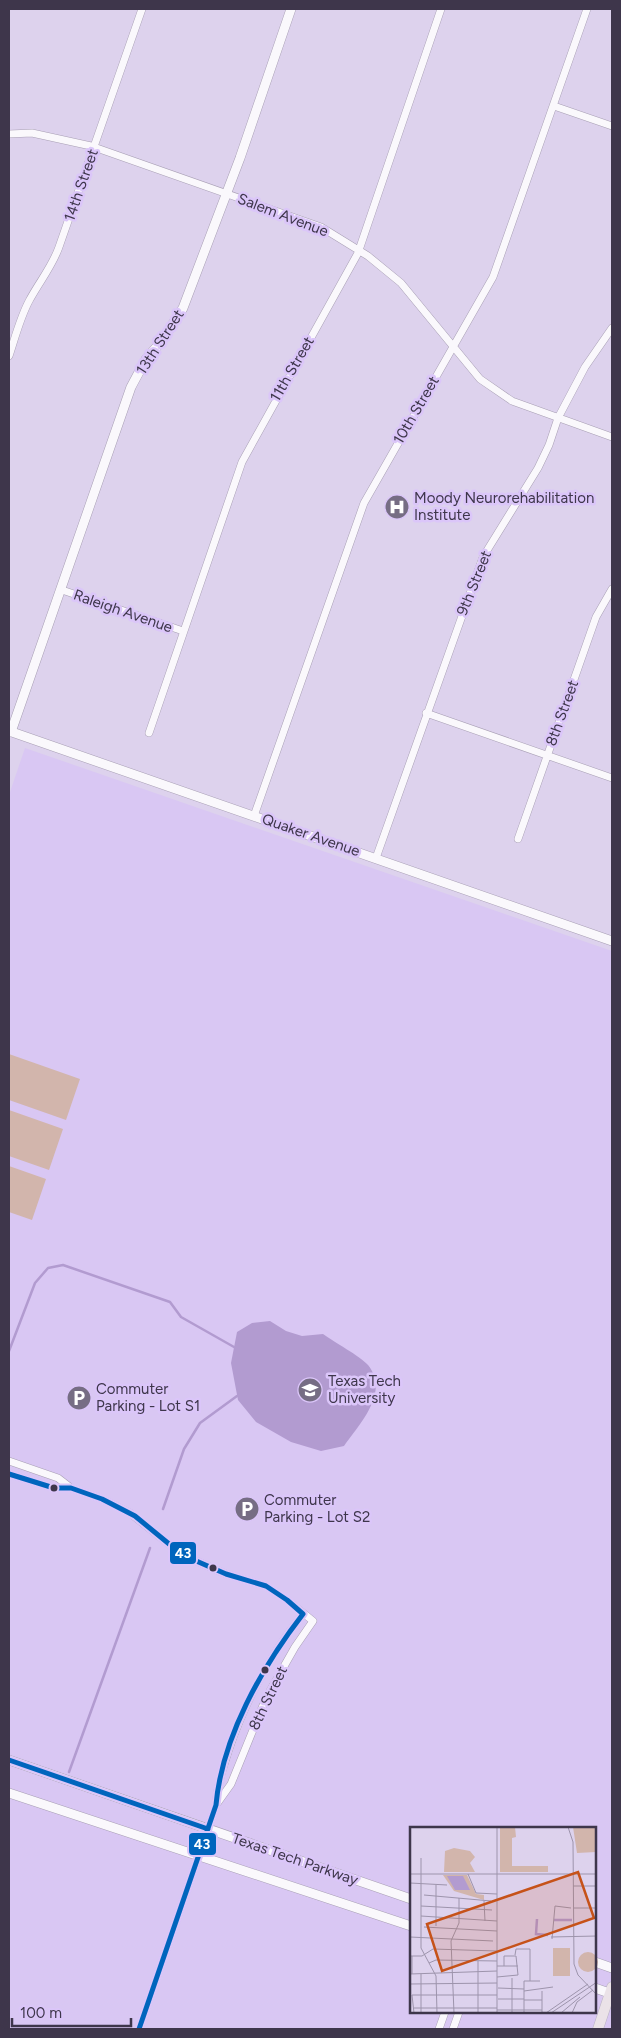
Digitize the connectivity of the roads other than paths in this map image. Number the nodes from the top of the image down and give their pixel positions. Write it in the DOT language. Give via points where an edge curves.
graph roads {
  1 [pos="142,9"];
  2 [pos="291,9"];
  3 [pos="441,9"];
  4 [pos="587,9"];
  5 [pos="554,106"];
  6 [pos="612,126"];
  7 [pos="9,134"];
  8 [pos="94,148"];
  9 [pos="227,194"];
  10 [pos="359,250"];
  11 [pos="612,328"];
  12 [pos="453,347"];
  13 [pos="9,356"];
  14 [pos="558,418"];
  15 [pos="612,437"];
  16 [pos="612,589"];
  17 [pos="62,590"];
  18 [pos="183,631"];
  19 [pos="426,713"];
  20 [pos="10,732"];
  21 [pos="149,733"];
  22 [pos="547,755"];
  23 [pos="612,778"];
  24 [pos="254,816"];
  25 [pos="518,839"];
  26 [pos="376,858"];
  27 [pos="612,941"];
  28 [pos="9,1461"];
  29 [pos="9,1474"];
  30 [pos="71,1488"];
  31 [pos="303,1614"];
  32 [pos="9,1760"];
  33 [pos="9,1792"];
  34 [pos="216,1805"];
  35 [pos="208,1829"];
  36 [pos="198,1856"];
  37 [pos="410,1899"];
  38 [pos="410,1926"];
  39 [pos="596,1962"];
  40 [pos="612,1968"];
  41 [pos="596,1988"];
  42 [pos="612,1992"];
  43 [pos="445,2013"];
  44 [pos="459,2013"];
  45 [pos="138,2029"];
  46 [pos="439,2029"];
  47 [pos="453,2029"];
  48 [pos="598,2029"];
  1 -- 8 [label="street, 14th Street"];
  2 -- 9 [label="main road, 13th Street"];
  3 -- 10 [label="street, 11th Street"];
  4 -- 5 [label="street, 10th Street"];
  5 -- 6 [label="street"];
  5 -- 12 [label="street, 10th Street" via="493,277"];
  7 -- 8 [label="street, Salem Avenue" via="32,133"];
  8 -- 9 [label="street, Salem Avenue"];
  8 -- 13 [label="street, 14th Street" via="52,265 28,303"];
  9 -- 10 [label="street, Salem Avenue" via="321,227"];
  9 -- 17 [label="main road, 13th Street" via="183,308 146,360 132,387"];
  10 -- 12 [label="street, Salem Avenue" via="401,283"];
  10 -- 18 [label="street, 11th Street" via="244,455"];
  11 -- 14 [label="street, 9th Street" via="585,367"];
  12 -- 14 [label="street, Salem Avenue" via="480,379 500,393 512,401"];
  12 -- 24 [label="street, 10th Street" via="364,503"];
  14 -- 15 [label="street, Salem Avenue"];
  14 -- 19 [label="street, 9th Street" via="538,468 483,557"];
  16 -- 22 [label="street, 8th Street" via="596,617"];
  17 -- 18 [label="street, Raleigh Avenue"];
  17 -- 20 [label="main road, 13th Street"];
  18 -- 21 [label="street, 11th Street"];
  19 -- 22 [label="street"];
  19 -- 26 [label="street, 9th Street"];
  20 -- 24 [label="main road, Quaker Avenue"];
  22 -- 23 [label="street"];
  22 -- 25 [label="street, 8th Street"];
  24 -- 26 [label="main road, Quaker Avenue"];
  26 -- 27 [label="main road, Quaker Avenue"];
  28 -- 30 [label="street" via="58,1478"];
  29 -- 30 [label="street" via="54,1488"];
  30 -- 31 [label="street" via="135,1516 194,1560 266,1586"];
  31 -- 34 [label="street, 8th Street" via="270,1659 251,1693 217,1786"];
  31 -- 34 [label="street, 8th Street" via="313,1621 266,1698 231,1784"];
  32 -- 35 [label="main road, Texas Tech Parkway"];
  33 -- 36 [label="main road, Texas Tech Parkway"];
  34 -- 35 [label="street, 8th Street"];
  35 -- 36 [label="street, 8th Street"];
  35 -- 37 [label="main road, Texas Tech Parkway"];
  36 -- 38 [label="main road, Texas Tech Parkway"];
  36 -- 45 [label="street, 8th Street"];
  39 -- 40 [label="main road"];
  41 -- 42 [label="main road"];
  42 -- 48 [label="main road"];
  43 -- 46 [label="street"];
  44 -- 47 [label="street"];
}
